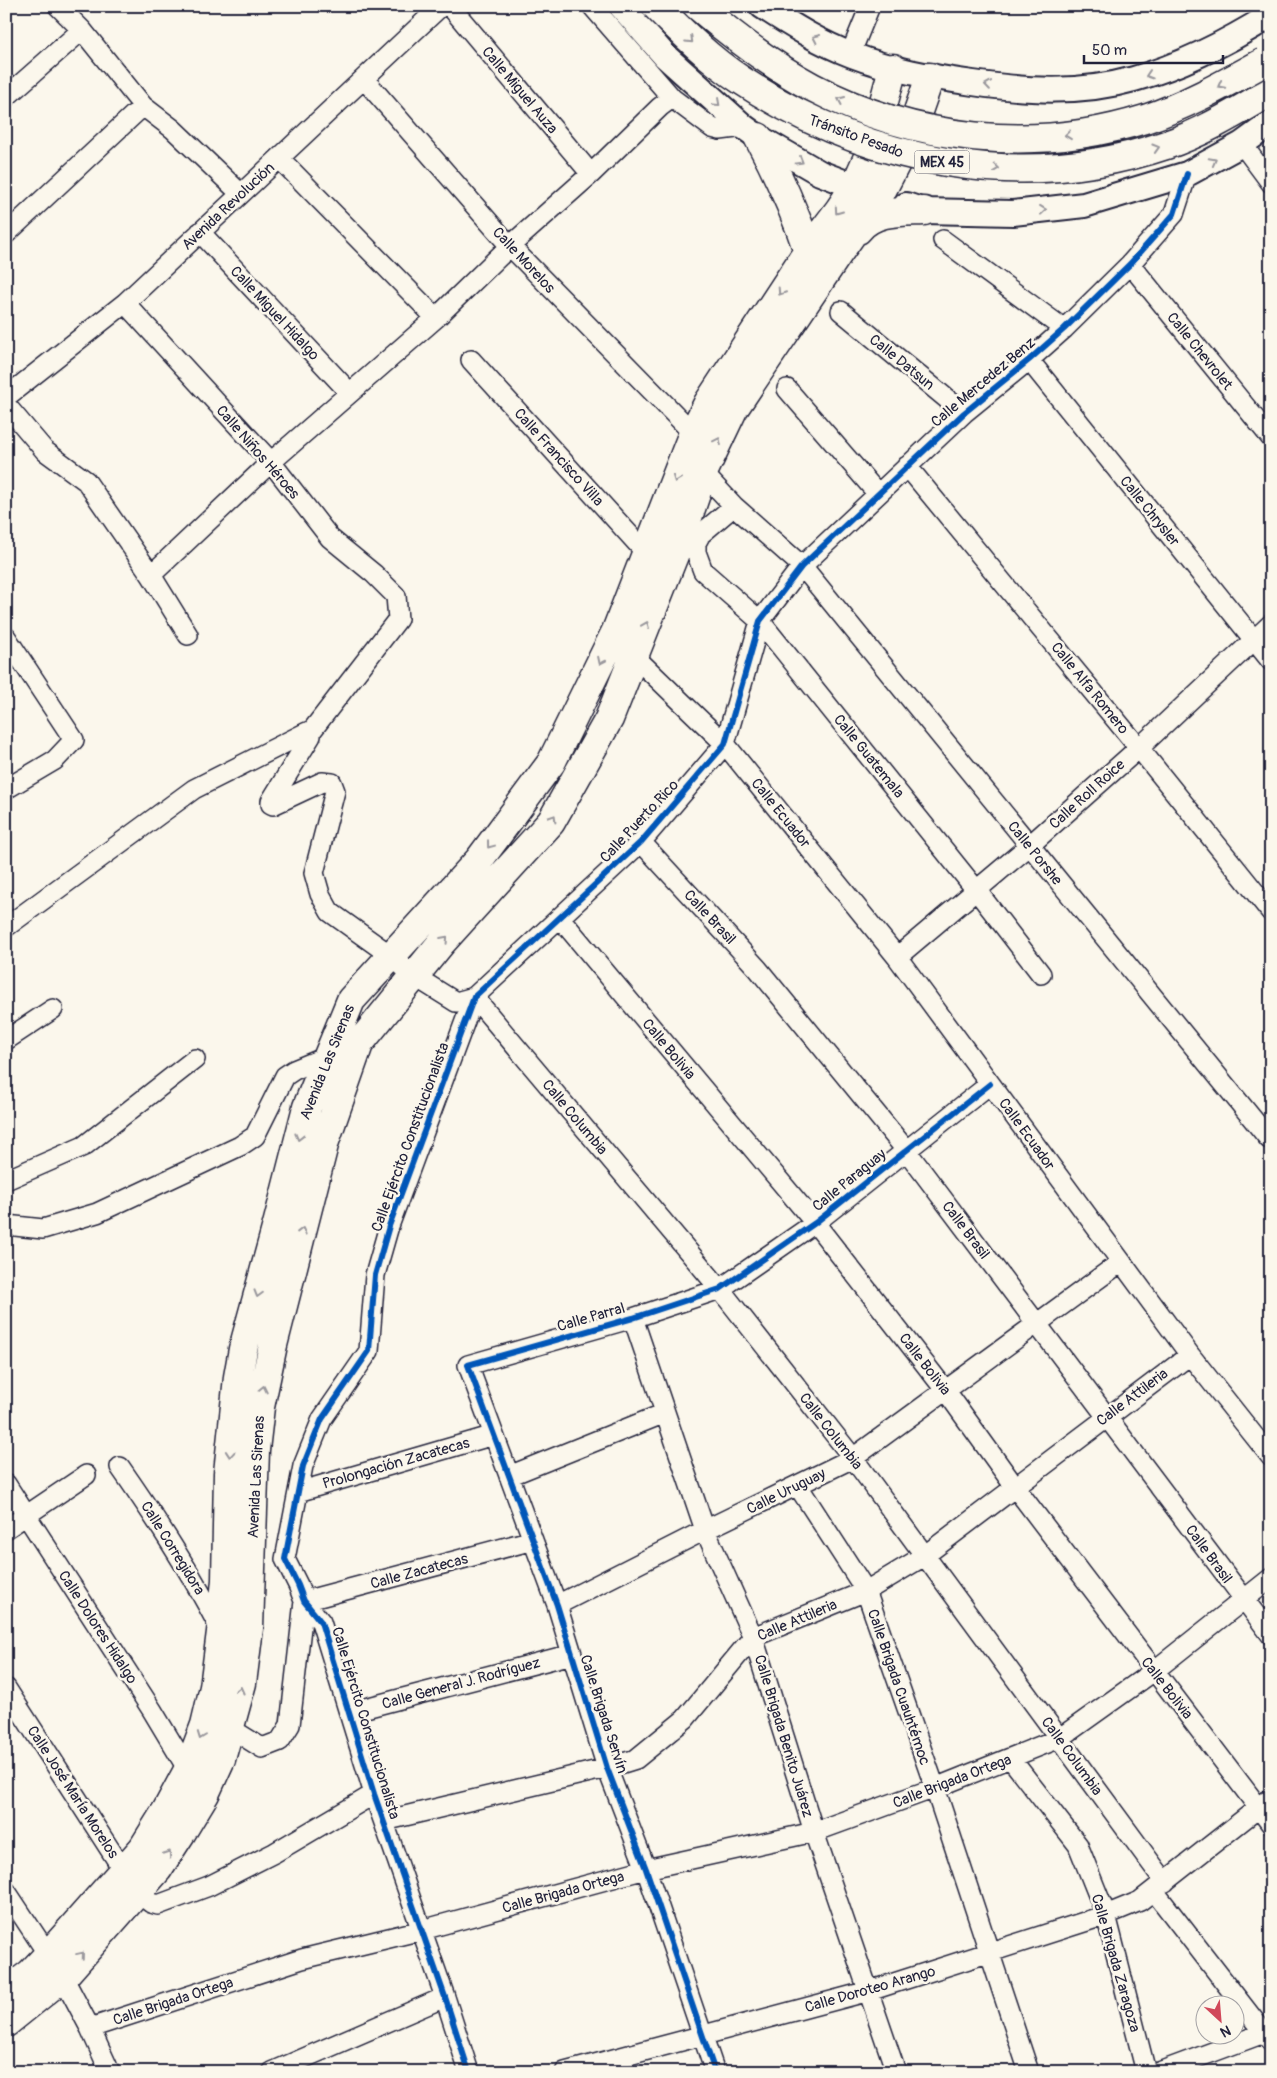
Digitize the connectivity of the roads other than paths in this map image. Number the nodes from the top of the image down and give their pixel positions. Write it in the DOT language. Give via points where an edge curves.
graph roads {
  1 [pos="58,6"];
  2 [pos="441,6"];
  3 [pos="450,6"];
  4 [pos="592,6"];
  5 [pos="621,6"];
  6 [pos="656,6"];
  7 [pos="698,6"];
  8 [pos="762,6"];
  9 [pos="870,6"];
  10 [pos="1271,15"];
  11 [pos="82,30"];
  12 [pos="850,55"];
  13 [pos="1264,62"];
  14 [pos="892,68"];
  15 [pos="930,77"];
  16 [pos="364,78"];
  17 [pos="6,97"];
  18 [pos="672,98"];
  19 [pos="1260,98"];
  20 [pos="143,106"];
  21 [pos="1271,123"];
  22 [pos="751,132"];
  23 [pos="1242,144"];
  24 [pos="279,158"];
  25 [pos="591,174"];
  26 [pos="1187,174"];
  27 [pos="1271,183"];
  28 [pos="855,186"];
  29 [pos="241,194"];
  30 [pos="879,196"];
  31 [pos="924,211"];
  32 [pos="200,232"];
  33 [pos="6,234"];
  34 [pos="943,240"];
  35 [pos="510,246"];
  36 [pos="808,252"];
  37 [pos="838,254"];
  38 [pos="1130,264"];
  39 [pos="125,303"];
  40 [pos="841,311"];
  41 [pos="436,318"];
  42 [pos="1064,329"];
  43 [pos="471,360"];
  44 [pos="1029,360"];
  45 [pos="787,389"];
  46 [pos="350,393"];
  47 [pos="6,397"];
  48 [pos="6,405"];
  49 [pos="964,412"];
  50 [pos="693,433"];
  51 [pos="1271,438"];
  52 [pos="271,462"];
  53 [pos="907,466"];
  54 [pos="703,473"];
  55 [pos="878,494"];
  56 [pos="734,506"];
  57 [pos="689,539"];
  58 [pos="647,554"];
  59 [pos="802,566"];
  60 [pos="151,575"];
  61 [pos="760,621"];
  62 [pos="1271,624"];
  63 [pos="188,635"];
  64 [pos="6,637"];
  65 [pos="1254,640"];
  66 [pos="633,655"];
  67 [pos="1271,661"];
  68 [pos="310,733"];
  69 [pos="724,744"];
  70 [pos="1139,748"];
  71 [pos="6,789"];
  72 [pos="641,842"];
  73 [pos="1029,846"];
  74 [pos="977,891"];
  75 [pos="1271,912"];
  76 [pos="560,918"];
  77 [pos="6,927"];
  78 [pos="390,955"];
  79 [pos="897,957"];
  80 [pos="1041,974"];
  81 [pos="414,976"];
  82 [pos="474,997"];
  83 [pos="53,1009"];
  84 [pos="6,1040"];
  85 [pos="328,1056"];
  86 [pos="195,1059"];
  87 [pos="990,1084"];
  88 [pos="1269,1139"];
  89 [pos="906,1150"];
  90 [pos="6,1180"];
  91 [pos="815,1223"];
  92 [pos="6,1225"];
  93 [pos="1121,1262"];
  94 [pos="720,1289"];
  95 [pos="632,1318"];
  96 [pos="1036,1322"];
  97 [pos="1190,1355"];
  98 [pos="468,1365"];
  99 [pos="946,1391"];
  100 [pos="665,1413"];
  101 [pos="1107,1416"];
  102 [pos="494,1435"];
  103 [pos="1271,1457"];
  104 [pos="853,1458"];
  105 [pos="120,1467"];
  106 [pos="86,1475"];
  107 [pos="509,1476"];
  108 [pos="6,1484"];
  109 [pos="798,1486"];
  110 [pos="1015,1487"];
  111 [pos="298,1492"];
  112 [pos="26,1514"];
  113 [pos="6,1529"];
  114 [pos="705,1530"];
  115 [pos="534,1540"];
  116 [pos="924,1556"];
  117 [pos="1271,1578"];
  118 [pos="866,1591"];
  119 [pos="1242,1600"];
  120 [pos="304,1601"];
  121 [pos="556,1605"];
  122 [pos="221,1632"];
  123 [pos="1271,1635"];
  124 [pos="753,1637"];
  125 [pos="572,1654"];
  126 [pos="1154,1671"];
  127 [pos="6,1688"];
  128 [pos="350,1712"];
  129 [pos="230,1728"];
  130 [pos="1060,1738"];
  131 [pos="1011,1759"];
  132 [pos="607,1768"];
  133 [pos="188,1770"];
  134 [pos="935,1788"];
  135 [pos="374,1794"];
  136 [pos="1265,1803"];
  137 [pos="384,1821"];
  138 [pos="1271,1824"];
  139 [pos="814,1832"];
  140 [pos="646,1869"];
  141 [pos="131,1881"];
  142 [pos="1159,1887"];
  143 [pos="6,1891"];
  144 [pos="1106,1915"];
  145 [pos="422,1930"];
  146 [pos="990,1952"];
  147 [pos="56,1965"];
  148 [pos="869,1991"];
  149 [pos="6,1992"];
  150 [pos="445,1997"];
  151 [pos="6,2023"];
  152 [pos="90,2028"];
  153 [pos="704,2036"];
  154 [pos="1268,2038"];
  155 [pos="110,2072"];
  156 [pos="272,2072"];
  157 [pos="469,2072"];
  158 [pos="565,2072"];
  159 [pos="715,2072"];
  160 [pos="896,2072"];
  161 [pos="1029,2072"];
  162 [pos="1146,2072"];
  163 [pos="1159,2072"];
  1 -- 11 [label="street"];
  2 -- 16 [label="street, Avenida Revolución"];
  3 -- 25 [label="street, Calle Miguel Auza"];
  4 -- 18 [label="street"];
  5 -- 22 [label="street, one-way" via="665,56"];
  6 -- 19 [label="main road, Tránsito Pesado / MEX 45, one-way, bridge" via="697,47 740,79 801,116 882,148 943,162 1005,169 1043,168 1126,157 1189,136"];
  13 -- 7 [label="main road, Tránsito Pesado / MEX 45, one-way, bridge" via="1197,97 1130,123 1094,132 1039,138 977,138 894,121 812,87 753,50"];
  12 -- 8 [label="street, one-way" via="803,32"];
  9 -- 12 [label="street"];
  10 -- 15 [label="street, one-way" via="1193,58 1106,86 1054,91"];
  11 -- 17 [label="street"];
  11 -- 20 [label="street"];
  12 -- 14 [label="street"];
  14 -- 15 [label="street"];
  14 -- 28 [label="main road, Avenida Las Sirenas" via="871,150"];
  15 -- 30 [label="main road" via="908,140"];
  16 -- 24 [label="street, Avenida Revolución"];
  16 -- 35 [label="street, Calle Morelos"];
  18 -- 22 [label="street" via="712,128"];
  18 -- 25 [label="street"];
  20 -- 29 [label="street" via="173,129"];
  20 -- 33 [label="street"];
  21 -- 23 [label="street"];
  22 -- 28 [label="street, one-way" via="820,172"];
  22 -- 36 [label="main road" via="781,180"];
  26 -- 23 [label="street, one-way"];
  23 -- 27 [label="street"];
  24 -- 29 [label="street, Avenida Revolución"];
  24 -- 41 [label="street"];
  25 -- 35 [label="street"];
  31 -- 26 [label="street, one-way" via="1013,213 1084,205"];
  26 -- 38 [label="street, Calle Mercedez Benz" via="1174,214"];
  28 -- 30 [label="street"];
  28 -- 36 [label="main road, Avenida Las Sirenas, one-way"];
  29 -- 32 [label="street, Avenida Revolución"];
  30 -- 31 [label="street"];
  30 -- 37 [label="main road"];
  31 -- 37 [label="main road" via="884,213 862,225"];
  32 -- 39 [label="street, Avenida Revolución"];
  32 -- 46 [label="street, Calle Miguel Hidalgo"];
  34 -- 42 [label="street"];
  35 -- 41 [label="street"];
  35 -- 50 [label="street, Calle Morelos"];
  36 -- 50 [label="main road, Avenida Las Sirenas, one-way" via="708,402"];
  54 -- 37 [label="main road, Avenida Las Sirenas, one-way" via="733,410"];
  38 -- 42 [label="street, Calle Mercedez Benz"];
  38 -- 51 [label="street, Calle Chevrolet"];
  39 -- 47 [label="street, Avenida Revolución"];
  39 -- 52 [label="street, Calle Niños Héroes"];
  40 -- 49 [label="street, Calle Datsun"];
  41 -- 46 [label="street"];
  42 -- 44 [label="street, Calle Mercedez Benz"];
  43 -- 58 [label="street, Calle Francisco Villa"];
  44 -- 49 [label="street, Calle Mercedez Benz"];
  44 -- 65 [label="street, Calle Chrysler"];
  45 -- 55 [label="street"];
  46 -- 52 [label="street"];
  48 -- 60 [label="street" via="45,451 86,481"];
  49 -- 53 [label="street, Calle Mercedez Benz"];
  50 -- 58 [label="main road, Avenida Las Sirenas, one-way"];
  52 -- 60 [label="street"];
  52 -- 68 [label="street, Calle Niños Héroes" via="330,538 396,596 398,619"];
  53 -- 55 [label="street, Calle Mercedez Benz"];
  53 -- 70 [label="street, Calle Alfa Romero"];
  54 -- 56 [label="street, Calle Porshe"];
  54 -- 57 [label="main road, Avenida Las Sirenas"];
  55 -- 59 [label="street, Calle Mercedez Benz"];
  56 -- 57 [label="street" via="701,534"];
  56 -- 59 [label="street, Calle Porshe"];
  57 -- 61 [label="street, Calle Guatemala" via="703,571"];
  66 -- 57 [label="main road, Avenida Las Sirenas, one-way"];
  58 -- 78 [label="main road, Avenida Las Sirenas, one-way" via="616,631 551,763 479,860"];
  59 -- 61 [label="street, Calle Mercedez Benz"];
  59 -- 73 [label="street, Calle Porshe"];
  60 -- 63 [label="street"];
  61 -- 69 [label="street, Calle Puerto Rico"];
  61 -- 74 [label="street, Calle Guatemala"];
  62 -- 65 [label="street, Calle Roll Roice"];
  64 -- 71 [label="street" via="74,740 54,760"];
  65 -- 67 [label="street, Calle Chrysler"];
  65 -- 70 [label="street, Calle Roll Roice"];
  66 -- 69 [label="street, Calle Ecuador"];
  81 -- 66 [label="main road, Avenida Las Sirenas, one-way" via="552,822 609,719"];
  68 -- 77 [label="street" via="194,788"];
  68 -- 78 [label="street" via="271,804 322,782 332,783 335,791 314,873 320,894 330,912"];
  69 -- 72 [label="street, Calle Puerto Rico"];
  69 -- 79 [label="street, Calle Ecuador"];
  70 -- 73 [label="street, Calle Roll Roice"];
  70 -- 75 [label="street, Calle Alfa Romero"];
  72 -- 76 [label="street, Calle Puerto Rico"];
  72 -- 89 [label="street, Calle Brasil" via="758,969"];
  73 -- 74 [label="street, Calle Roll Roice"];
  73 -- 88 [label="street, Calle Porshe"];
  74 -- 79 [label="street, Calle Roll Roice"];
  74 -- 80 [label="street, Calle Guatemala"];
  76 -- 82 [label="street, Calle Puerto Rico"];
  76 -- 91 [label="street, Calle Bolivia"];
  78 -- 81 [label="street"];
  78 -- 85 [label="main road, Avenida Las Sirenas" via="351,1000"];
  79 -- 87 [label="street, Calle Ecuador"];
  81 -- 82 [label="street" via="456,1002"];
  129 -- 81 [label="main road, Avenida Las Sirenas, one-way" via="242,1683 249,1628 255,1450 273,1345 325,1141 359,1044"];
  82 -- 94 [label="street, Calle Columbia"];
  82 -- 111 [label="street, Calle Ejército Constitucionalista" via="389,1226 375,1275 369,1350 322,1419"];
  83 -- 84 [label="street"];
  85 -- 92 [label="street" via="285,1076 255,1136 240,1146 97,1213 44,1229"];
  85 -- 122 [label="main road, Avenida Las Sirenas, one-way" via="307,1107 243,1348 228,1473 226,1580"];
  86 -- 90 [label="street" via="84,1146"];
  87 -- 89 [label="street, Calle Paraguay"];
  87 -- 93 [label="street, Calle Ecuador"];
  89 -- 91 [label="street, Calle Paraguay"];
  89 -- 96 [label="street, Calle Brasil"];
  91 -- 94 [label="street, Calle Paraguay"];
  91 -- 99 [label="street, Calle Bolivia"];
  93 -- 96 [label="street, Calle Uruguay"];
  93 -- 97 [label="street, Calle Ecuador"];
  94 -- 95 [label="street, Calle Parral"];
  94 -- 104 [label="street, Calle Columbia"];
  95 -- 98 [label="street, Calle Parral"];
  95 -- 100 [label="street, Calle Brigada Benito Juárez"];
  96 -- 99 [label="street, Calle Uruguay"];
  96 -- 101 [label="street, Calle Brasil"];
  97 -- 101 [label="street, Calle Attileria"];
  97 -- 103 [label="street, Calle Ecuador"];
  98 -- 102 [label="street, Calle Brigada Servín"];
  99 -- 104 [label="street, Calle Uruguay"];
  99 -- 110 [label="street, Calle Bolivia"];
  100 -- 107 [label="street"];
  100 -- 114 [label="street, Calle Brigada Benito Juárez"];
  101 -- 110 [label="street, Calle Attileria"];
  101 -- 119 [label="street, Calle Brasil"];
  102 -- 107 [label="street, Calle Brigada Servín"];
  102 -- 111 [label="street, Prolongación Zacatecas"];
  104 -- 109 [label="street, Calle Uruguay"];
  104 -- 116 [label="street, Calle Columbia"];
  105 -- 122 [label="street, Calle Corregidora" via="162,1528"];
  106 -- 112 [label="street"];
  107 -- 115 [label="street, Calle Brigada Servín"];
  108 -- 112 [label="street, Calle Dolores Hidalgo"];
  109 -- 114 [label="street, Calle Uruguay"];
  109 -- 118 [label="street, Calle Brigada Cuauhtémoc"];
  110 -- 116 [label="street, Calle Attileria"];
  110 -- 126 [label="street, Calle Bolivia"];
  111 -- 120 [label="street, Calle Ejército Constitucionalista" via="284,1559"];
  112 -- 113 [label="street"];
  112 -- 133 [label="street, Calle Dolores Hidalgo"];
  114 -- 121 [label="street, Calle Uruguay"];
  114 -- 124 [label="street, Calle Brigada Benito Juárez"];
  115 -- 120 [label="street, Calle Zacatecas"];
  115 -- 121 [label="street, Calle Brigada Servín"];
  116 -- 118 [label="street, Calle Attileria"];
  116 -- 130 [label="street, Calle Columbia"];
  117 -- 119 [label="street, Calle Brigada Ortega"];
  118 -- 124 [label="street, Calle Attileria"];
  118 -- 134 [label="street, Calle Brigada Cuauhtémoc"];
  119 -- 123 [label="street, Calle Brasil"];
  119 -- 126 [label="street, Calle Brigada Ortega"];
  120 -- 128 [label="street, Calle Ejército Constitucionalista" via="321,1622"];
  120 -- 129 [label="street" via="290,1725 280,1741 262,1748"];
  121 -- 125 [label="street, Calle Brigada Servín"];
  122 -- 133 [label="main road, Avenida Las Sirenas, one-way" via="208,1716"];
  124 -- 132 [label="street, Calle Attileria" via="685,1719 636,1759"];
  124 -- 139 [label="street, Calle Brigada Benito Juárez"];
  125 -- 128 [label="street, Calle General J. Rodríguez"];
  125 -- 132 [label="street, Calle Brigada Servín"];
  126 -- 130 [label="street, Calle Brigada Ortega"];
  126 -- 136 [label="street, Calle Bolivia"];
  127 -- 141 [label="street, Calle José María Morelos"];
  128 -- 135 [label="street, Calle Ejército Constitucionalista"];
  141 -- 129 [label="main road, Avenida Las Sirenas, one-way" via="158,1869 182,1832 221,1759"];
  130 -- 131 [label="street, Calle Brigada Ortega"];
  130 -- 142 [label="street, Calle Columbia"];
  131 -- 134 [label="street, Calle Brigada Ortega"];
  131 -- 144 [label="street, Calle Brigada Zaragoza" via="1078,1845"];
  132 -- 137 [label="street, Calle Attileria"];
  132 -- 140 [label="street, Calle Brigada Servín"];
  133 -- 141 [label="main road, Avenida Las Sirenas" via="142,1848"];
  134 -- 139 [label="street, Calle Brigada Ortega"];
  134 -- 146 [label="street, Calle Brigada Cuauhtémoc"];
  135 -- 137 [label="street, Calle Ejército Constitucionalista"];
  135 -- 141 [label="street" via="274,1853 209,1886 158,1905 151,1903"];
  136 -- 138 [label="street, Calle Bolivia"];
  136 -- 142 [label="street, Calle Doroteo Arango"];
  137 -- 145 [label="street, Calle Ejército Constitucionalista"];
  139 -- 140 [label="street, Calle Brigada Ortega"];
  139 -- 148 [label="street, Calle Brigada Benito Juárez"];
  140 -- 145 [label="street, Calle Brigada Ortega"];
  140 -- 153 [label="street, Calle Brigada Servín"];
  141 -- 147 [label="main road"];
  142 -- 144 [label="street, Calle Doroteo Arango" via="1140,1901"];
  142 -- 154 [label="street, Calle Columbia"];
  143 -- 147 [label="street"];
  144 -- 146 [label="street, Calle Doroteo Arango"];
  144 -- 162 [label="street, Calle Brigada Zaragoza"];
  145 -- 150 [label="street, Calle Ejército Constitucionalista"];
  145 -- 152 [label="street, Calle Brigada Ortega" via="302,1959"];
  146 -- 148 [label="street, Calle Doroteo Arango"];
  146 -- 161 [label="street, Calle Brigada Cuauhtémoc"];
  147 -- 149 [label="main road" via="31,1972"];
  147 -- 151 [label="main road"];
  147 -- 152 [label="street"];
  148 -- 153 [label="street, Calle Doroteo Arango"];
  148 -- 160 [label="street, Calle Brigada Benito Juárez"];
  150 -- 156 [label="street"];
  150 -- 157 [label="street, Calle Ejército Constitucionalista"];
  152 -- 155 [label="street"];
  153 -- 158 [label="street, Calle Doroteo Arango"];
  153 -- 159 [label="street, Calle Brigada Servín"];
  154 -- 163 [label="street"];
}
